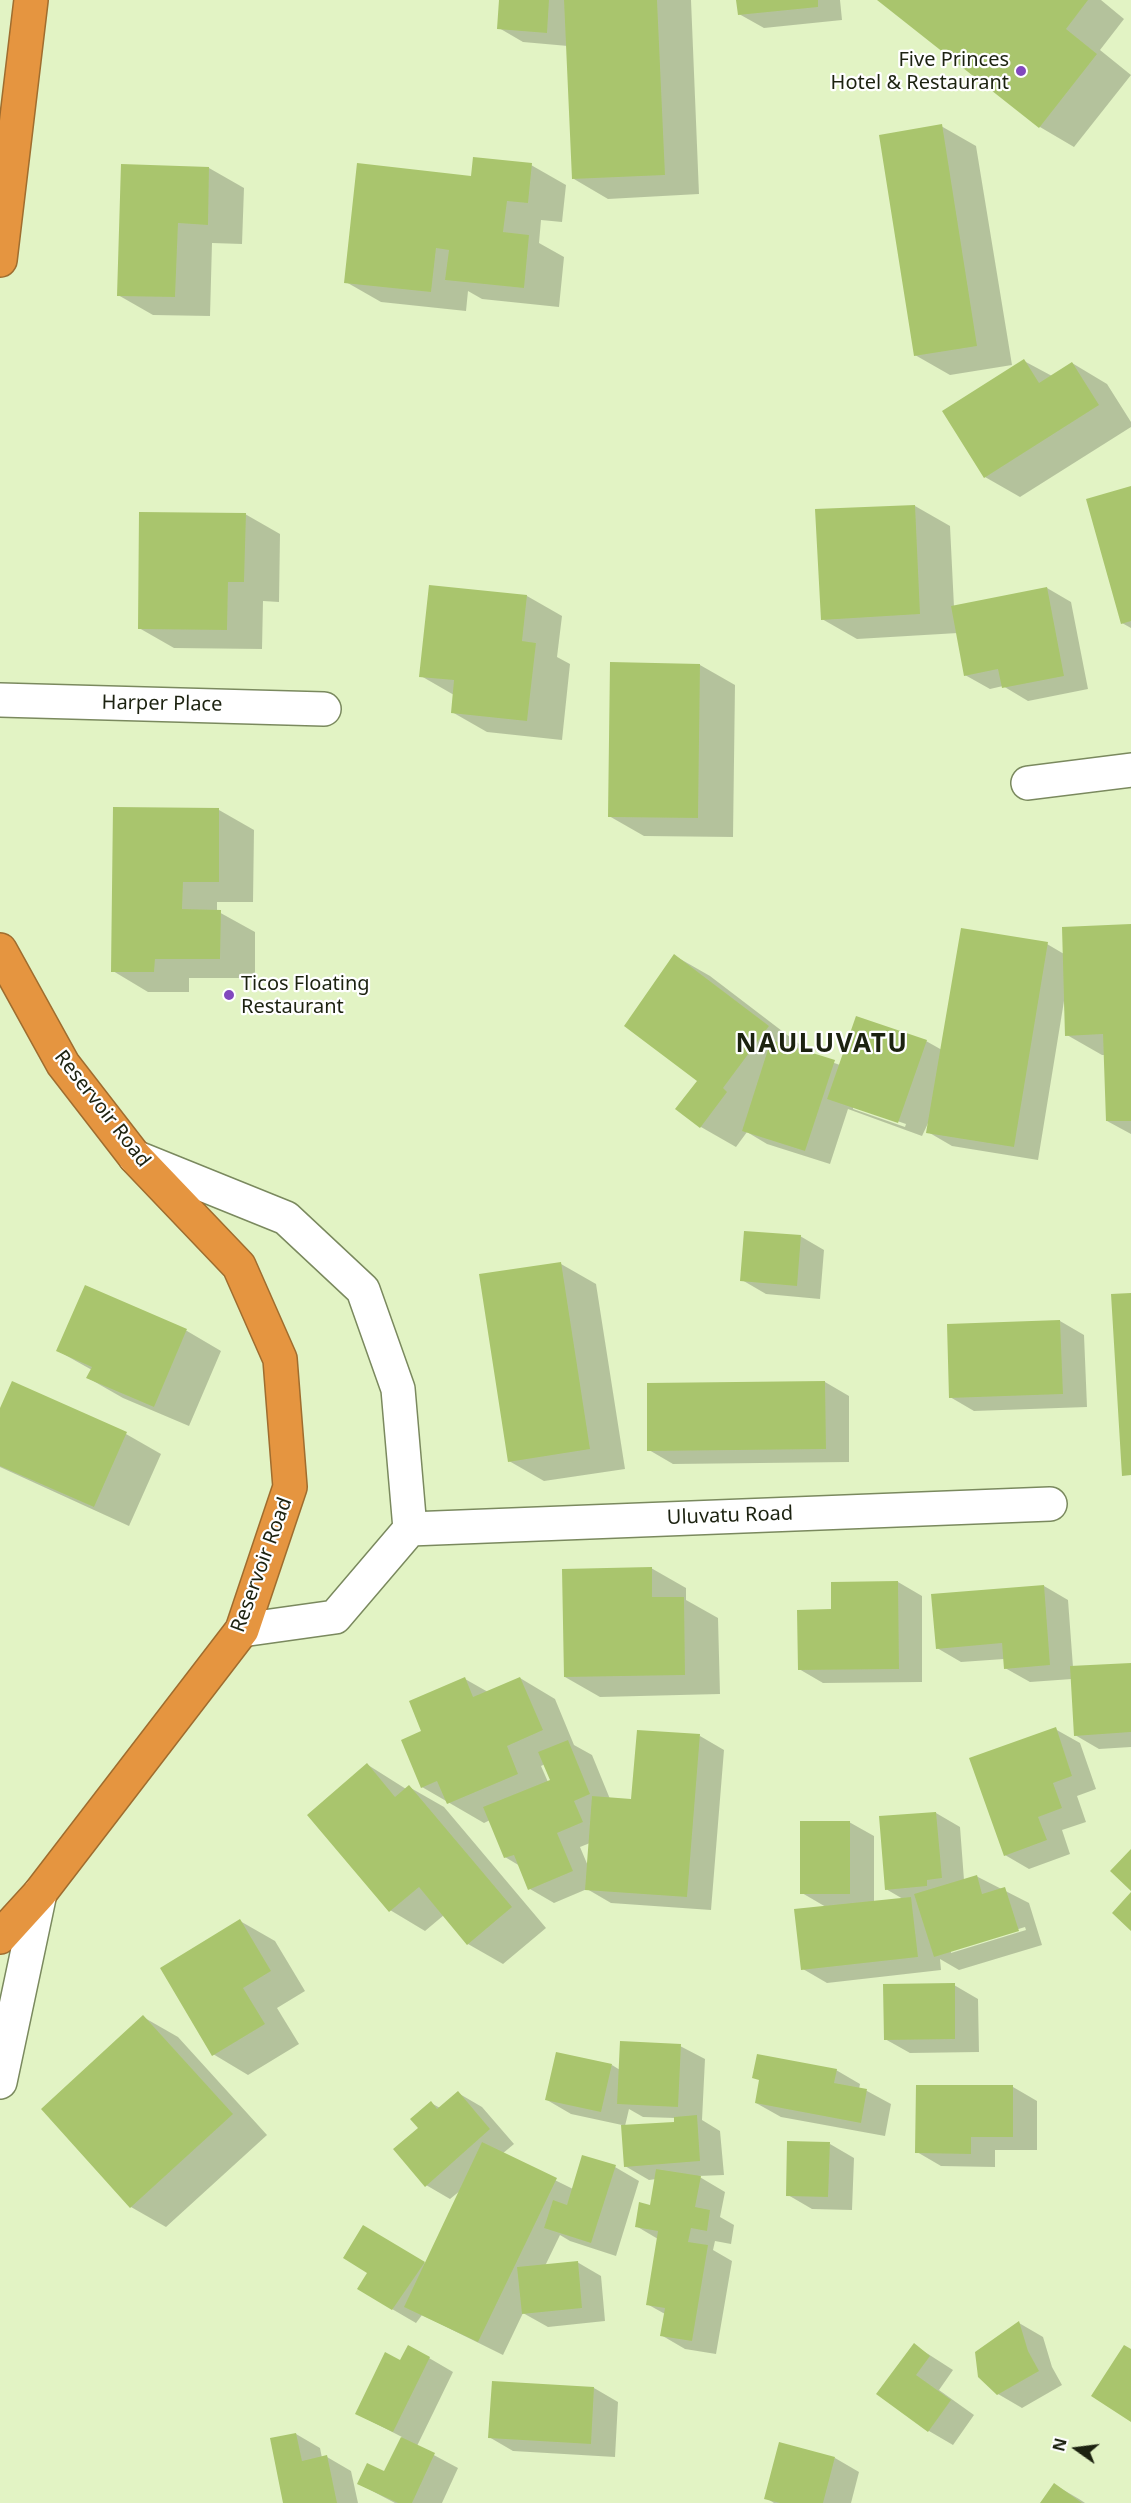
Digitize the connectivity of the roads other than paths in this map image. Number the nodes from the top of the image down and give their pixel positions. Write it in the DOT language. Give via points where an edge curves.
graph roads {
  1 [pos="31,0"];
  2 [pos="0,260"];
  3 [pos="0,700"];
  4 [pos="324,709"];
  5 [pos="1131,770"];
  6 [pos="1028,783"];
  7 [pos="0,950"];
  8 [pos="135,1157"];
  9 [pos="1050,1503"];
  10 [pos="410,1529"];
  11 [pos="242,1630"];
  12 [pos="40,1893"];
  13 [pos="0,1937"];
  14 [pos="0,2082"];
  1 -- 2 [label="highway"];
  3 -- 4 [label="street, Harper Place"];
  5 -- 6 [label="street"];
  7 -- 8 [label="highway, Reservoir Road" via="63,1064"];
  8 -- 10 [label="street" via="286,1218 363,1290 398,1389"];
  8 -- 11 [label="highway, Reservoir Road" via="239,1266 280,1359 290,1487"];
  9 -- 10 [label="street, Uluvatu Road"];
  10 -- 11 [label="street" via="335,1617"];
  11 -- 12 [label="highway, Reservoir Road"];
  12 -- 13 [label="highway, Reservoir Road"];
  12 -- 14 [label="street"];
}
